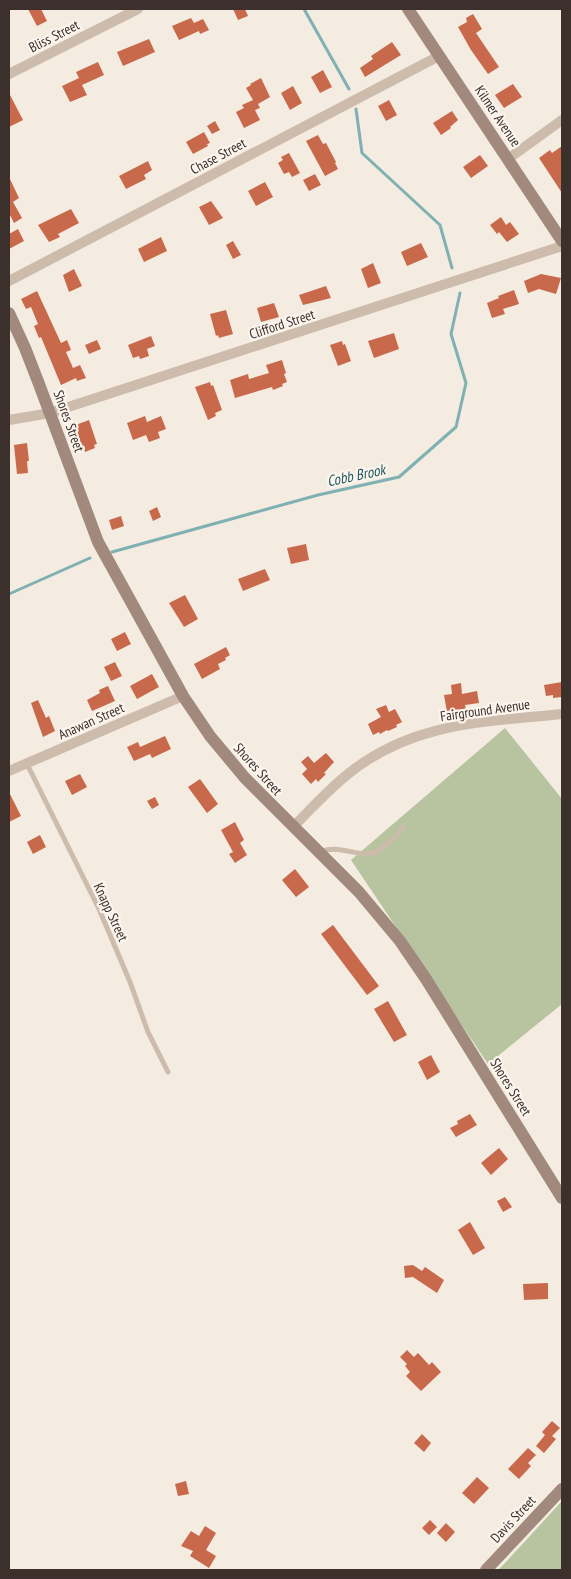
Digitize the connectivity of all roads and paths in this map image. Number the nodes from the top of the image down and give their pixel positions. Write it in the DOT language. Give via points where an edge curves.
graph roads {
  1 [pos="138,9"];
  2 [pos="408,9"];
  3 [pos="439,56"];
  4 [pos="9,74"];
  5 [pos="562,120"];
  6 [pos="508,159"];
  7 [pos="562,241"];
  8 [pos="562,246"];
  9 [pos="9,281"];
  10 [pos="9,313"];
  11 [pos="50,414"];
  12 [pos="9,420"];
  13 [pos="183,696"];
  14 [pos="562,714"];
  15 [pos="27,764"];
  16 [pos="9,772"];
  17 [pos="292,827"];
  18 [pos="404,827"];
  19 [pos="318,852"];
  20 [pos="168,1072"];
  21 [pos="562,1198"];
  22 [pos="562,1489"];
  23 [pos="486,1570"];
  1 -- 4 [label="street, Bliss Street"];
  2 -- 3 [label="street, Kilmer Avenue"];
  3 -- 6 [label="street, Kilmer Avenue"];
  3 -- 9 [label="street, Chase Street"];
  5 -- 6 [label="street"];
  6 -- 7 [label="street, Kilmer Avenue"];
  8 -- 11 [label="street, Clifford Street"];
  10 -- 11 [label="street, Shores Street"];
  11 -- 12 [label="street, Clifford Street"];
  11 -- 13 [label="street, Shores Street" via="98,542"];
  13 -- 15 [label="street, Anawan Street"];
  13 -- 17 [label="street, Shores Street" via="227,757"];
  14 -- 17 [label="street, Fairground Avenue" via="452,726 410,738 348,773"];
  15 -- 16 [label="street, Anawan Street"];
  15 -- 20 [label="lane, Knapp Street" via="99,909 148,1032"];
  17 -- 19 [label="street, Shores Street"];
  18 -- 19 [label="lane" via="389,843 371,854 331,849"];
  19 -- 21 [label="street, Shores Street" via="358,892 409,953"];
  22 -- 23 [label="street, Davis Street"];
}
